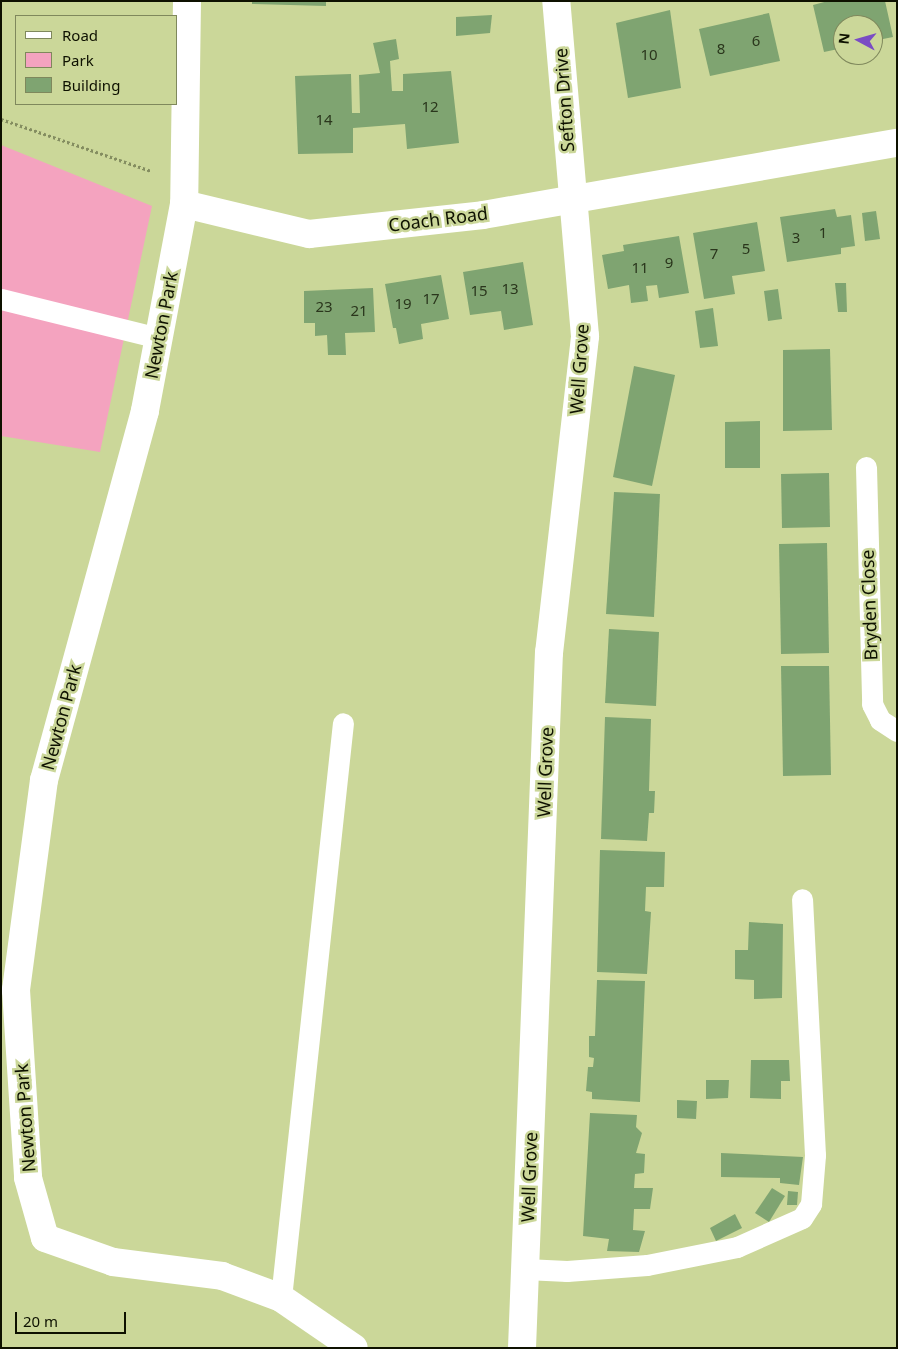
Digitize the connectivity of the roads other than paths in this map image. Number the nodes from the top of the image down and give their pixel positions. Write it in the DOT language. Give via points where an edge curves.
graph roads {
  1 [pos="187,1"];
  2 [pos="556,1"];
  3 [pos="897,143"];
  4 [pos="572,199"];
  5 [pos="184,204"];
  6 [pos="1,299"];
  7 [pos="158,338"];
  8 [pos="866,467"];
  9 [pos="343,724"];
  10 [pos="897,731"];
  11 [pos="802,898"];
  12 [pos="525,1269"];
  13 [pos="281,1298"];
  14 [pos="354,1348"];
  15 [pos="522,1348"];
  1 -- 5 [label="street, Newton Park"];
  2 -- 4 [label="street, Sefton Drive"];
  3 -- 4 [label="street, Coach Road"];
  4 -- 5 [label="street, Coach Road" via="483,215 309,234"];
  4 -- 12 [label="street, Well Grove" via="584,336 549,653"];
  5 -- 7 [label="street, Newton Park"];
  6 -- 7 [label="lane"];
  7 -- 13 [label="street, Newton Park" via="144,411 44,780 16,990 28,1178 45,1238 113,1262 222,1276"];
  8 -- 10 [label="lane, Bryden Close" via="872,704 880,720"];
  9 -- 13 [label="lane"];
  11 -- 12 [label="lane" via="815,1155 811,1204 802,1218 737,1247 647,1265 567,1271"];
  12 -- 15 [label="street, Well Grove"];
  13 -- 14 [label="street"];
}
